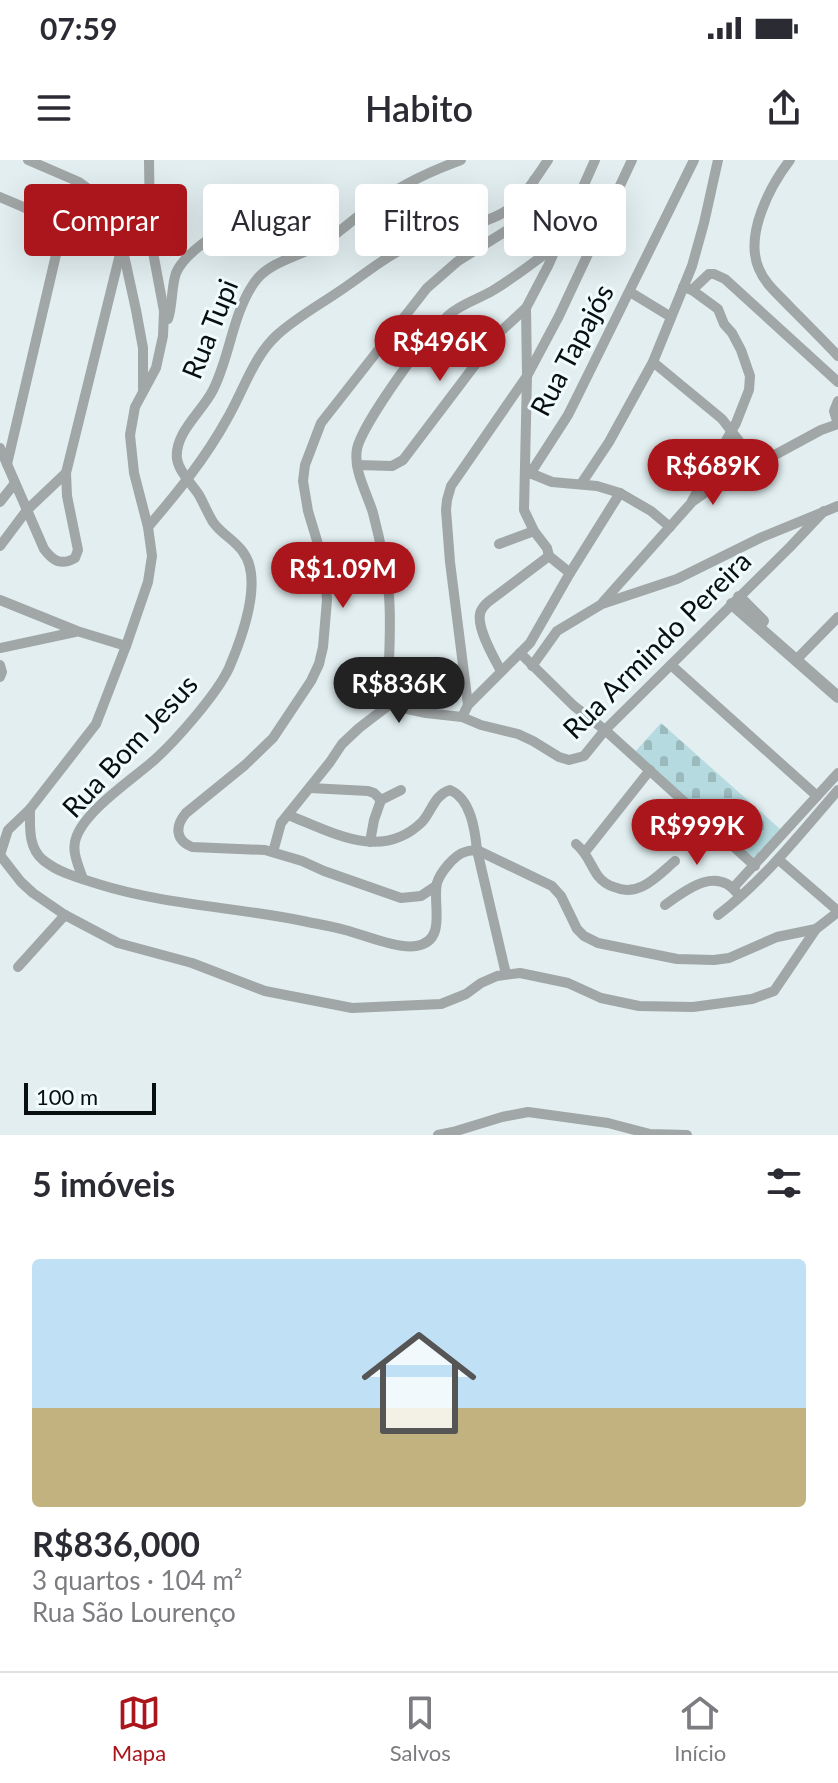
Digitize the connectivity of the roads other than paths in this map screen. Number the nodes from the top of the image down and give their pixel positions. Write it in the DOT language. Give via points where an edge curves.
graph roads {
  1 [pos="28,160"];
  2 [pos="149,160"];
  3 [pos="461,160"];
  4 [pos="548,160"];
  5 [pos="595,160"];
  6 [pos="632,160"];
  7 [pos="694,160"];
  8 [pos="718,160"];
  9 [pos="790,160"];
  10 [pos="534,180"];
  11 [pos="82,184"];
  12 [pos="584,184"];
  13 [pos="0,197"];
  14 [pos="203,244"];
  15 [pos="120,256"];
  16 [pos="124,256"];
  17 [pos="542,256"];
  18 [pos="552,256"];
  19 [pos="687,289"];
  20 [pos="630,292"];
  21 [pos="526,308"];
  22 [pos="671,317"];
  23 [pos="163,336"];
  24 [pos="838,356"];
  25 [pos="653,362"];
  26 [pos="527,376"];
  27 [pos="838,382"];
  28 [pos="142,395"];
  29 [pos="838,401"];
  30 [pos="838,424"];
  31 [pos="732,431"];
  32 [pos="0,448"];
  33 [pos="756,463"];
  34 [pos="7,464"];
  35 [pos="357,465"];
  36 [pos="527,472"];
  37 [pos="66,473"];
  38 [pos="189,479"];
  39 [pos="15,483"];
  40 [pos="581,484"];
  41 [pos="620,493"];
  42 [pos="0,502"];
  43 [pos="692,502"];
  44 [pos="838,506"];
  45 [pos="27,510"];
  46 [pos="824,511"];
  47 [pos="148,527"];
  48 [pos="670,527"];
  49 [pos="534,531"];
  50 [pos="499,544"];
  51 [pos="0,546"];
  52 [pos="549,556"];
  53 [pos="570,573"];
  54 [pos="0,600"];
  55 [pos="735,600"];
  56 [pos="602,604"];
  57 [pos="547,615"];
  58 [pos="838,617"];
  59 [pos="77,631"];
  60 [pos="557,631"];
  61 [pos="126,646"];
  62 [pos="0,648"];
  63 [pos="520,653"];
  64 [pos="798,658"];
  65 [pos="0,665"];
  66 [pos="671,665"];
  67 [pos="532,666"];
  68 [pos="501,671"];
  69 [pos="0,677"];
  70 [pos="838,695"];
  71 [pos="389,705"];
  72 [pos="468,705"];
  73 [pos="462,717"];
  74 [pos="605,730"];
  75 [pos="650,770"];
  76 [pos="838,773"];
  77 [pos="310,788"];
  78 [pos="401,790"];
  79 [pos="838,790"];
  80 [pos="817,796"];
  81 [pos="381,800"];
  82 [pos="30,809"];
  83 [pos="288,815"];
  84 [pos="370,842"];
  85 [pos="477,850"];
  86 [pos="273,852"];
  87 [pos="0,855"];
  88 [pos="779,860"];
  89 [pos="675,861"];
  90 [pos="755,866"];
  91 [pos="83,879"];
  92 [pos="436,886"];
  93 [pos="733,888"];
  94 [pos="741,898"];
  95 [pos="665,905"];
  96 [pos="838,912"];
  97 [pos="65,915"];
  98 [pos="718,915"];
  99 [pos="816,929"];
  100 [pos="18,967"];
  101 [pos="506,974"];
  102 [pos="650,1134"];
  103 [pos="438,1135"];
  104 [pos="643,1135"];
  105 [pos="687,1135"];
  1 -- 11 [label="street"];
  2 -- 23 [label="street" via="150,228"];
  3 -- 38 [label="street, Rua Tupi" via="422,174 326,241 260,275 245,298 214,388 181,436 177,459"];
  4 -- 10 [label="street"];
  5 -- 12 [label="street"];
  6 -- 26 [label="street"];
  7 -- 20 [label="street, Rua Tapajós"];
  8 -- 19 [label="street"];
  9 -- 24 [label="street" via="762,209 756,263 765,281"];
  10 -- 38 [label="street" via="500,214 388,257 273,338"];
  10 -- 86 [label="street" via="527,208 514,226 427,288 333,406 313,443 303,481 324,564 327,600 319,664 273,738 186,813 179,829 182,841 192,847"];
  13 -- 34 [label="street" via="46,221 59,242"];
  14 -- 23 [label="street" via="176,274"];
  15 -- 37 [label="street"];
  16 -- 28 [label="street" via="143,348"];
  17 -- 35 [label="street" via="457,309 428,337 361,437"];
  18 -- 21 [label="street"];
  19 -- 22 [label="street"];
  19 -- 27 [label="street" via="709,274 725,279"];
  19 -- 31 [label="street" via="718,309 747,363 749,390"];
  20 -- 22 [label="street"];
  20 -- 36 [label="street, Rua Tapajós" via="568,415"];
  21 -- 26 [label="street"];
  21 -- 35 [label="street" via="500,332 403,460 392,466"];
  22 -- 25 [label="street"];
  23 -- 28 [label="street" via="156,368"];
  25 -- 31 [label="street"];
  25 -- 40 [label="street"];
  26 -- 36 [label="street"];
  26 -- 72 [label="street" via="451,486 447,500"];
  28 -- 47 [label="street" via="130,435"];
  29 -- 30 [label="street"];
  30 -- 33 [label="street"];
  31 -- 33 [label="street"];
  31 -- 43 [label="street"];
  32 -- 34 [label="street"];
  33 -- 43 [label="street"];
  34 -- 39 [label="street"];
  35 -- 71 [label="street" via="388,587"];
  36 -- 40 [label="street" via="552,482"];
  36 -- 49 [label="street" via="524,510"];
  37 -- 45 [label="street"];
  37 -- 45 [label="street" via="75,558 64,563 51,558"];
  38 -- 47 [label="street"];
  38 -- 91 [label="street, Rua Bom Jesus" via="213,522 248,560 249,608 217,689 155,760 79,830 74,846"];
  39 -- 42 [label="street"];
  39 -- 45 [label="street"];
  40 -- 41 [label="street"];
  41 -- 48 [label="street"];
  41 -- 53 [label="street"];
  43 -- 48 [label="street"];
  44 -- 46 [label="street"];
  45 -- 51 [label="street"];
  46 -- 55 [label="street, Rua Armindo Pereira"];
  46 -- 56 [label="street" via="677,579"];
  47 -- 61 [label="street" via="148,582"];
  48 -- 56 [label="street"];
  49 -- 50 [label="street"];
  49 -- 52 [label="street"];
  52 -- 53 [label="street"];
  52 -- 68 [label="street" via="481,612 483,631"];
  53 -- 57 [label="street"];
  54 -- 59 [label="street"];
  55 -- 64 [label="street"];
  55 -- 66 [label="street, Rua Armindo Pereira"];
  56 -- 60 [label="street"];
  57 -- 60 [label="street"];
  57 -- 63 [label="street"];
  58 -- 64 [label="street"];
  59 -- 61 [label="street"];
  59 -- 62 [label="street"];
  60 -- 67 [label="street"];
  61 -- 82 [label="street" via="96,724"];
  63 -- 67 [label="street"];
  63 -- 68 [label="street"];
  64 -- 70 [label="street"];
  65 -- 69 [label="street"];
  66 -- 74 [label="street, Rua Armindo Pereira"];
  66 -- 80 [label="street"];
  67 -- 74 [label="street"];
  68 -- 72 [label="street"];
  71 -- 73 [label="street, Rua Armindo Pereira"];
  71 -- 77 [label="street" via="342,744"];
  72 -- 73 [label="street"];
  73 -- 74 [label="street, Rua Armindo Pereira" via="518,734 569,760 584,756"];
  74 -- 75 [label="street"];
  75 -- 89 [label="street" via="580,848 603,881 626,891 649,882"];
  75 -- 90 [label="street"];
  76 -- 80 [label="street"];
  77 -- 81 [label="street" via="368,791"];
  77 -- 83 [label="street"];
  78 -- 81 [label="street"];
  79 -- 88 [label="street"];
  80 -- 90 [label="street"];
  81 -- 84 [label="street"];
  82 -- 87 [label="street" via="8,830"];
  82 -- 91 [label="street" via="33,850 60,871"];
  83 -- 84 [label="street"];
  83 -- 86 [label="street"];
  84 -- 85 [label="street" via="407,834 426,818 439,795 450,790 462,798"];
  85 -- 92 [label="street" via="458,856"];
  85 -- 99 [label="street" via="552,886 577,929 598,943 677,959 714,960 792,932"];
  85 -- 101 [label="street"];
  86 -- 92 [label="street" via="401,898 421,896"];
  87 -- 97 [label="street" via="21,882"];
  88 -- 94 [label="street"];
  88 -- 96 [label="street"];
  90 -- 93 [label="street"];
  91 -- 92 [label="street" via="162,901 290,918 411,946 434,935"];
  93 -- 94 [label="street"];
  93 -- 95 [label="street" via="719,880 706,881"];
  94 -- 98 [label="street"];
  96 -- 99 [label="street"];
  97 -- 100 [label="street"];
  97 -- 101 [label="street" via="118,943 265,991 352,1008 441,1004"];
  99 -- 101 [label="street" via="774,991 742,1000 693,1007 639,1006 550,978"];
  102 -- 103 [label="street" via="528,1112"];
  102 -- 104 [label="street"];
  102 -- 105 [label="street"];
}
